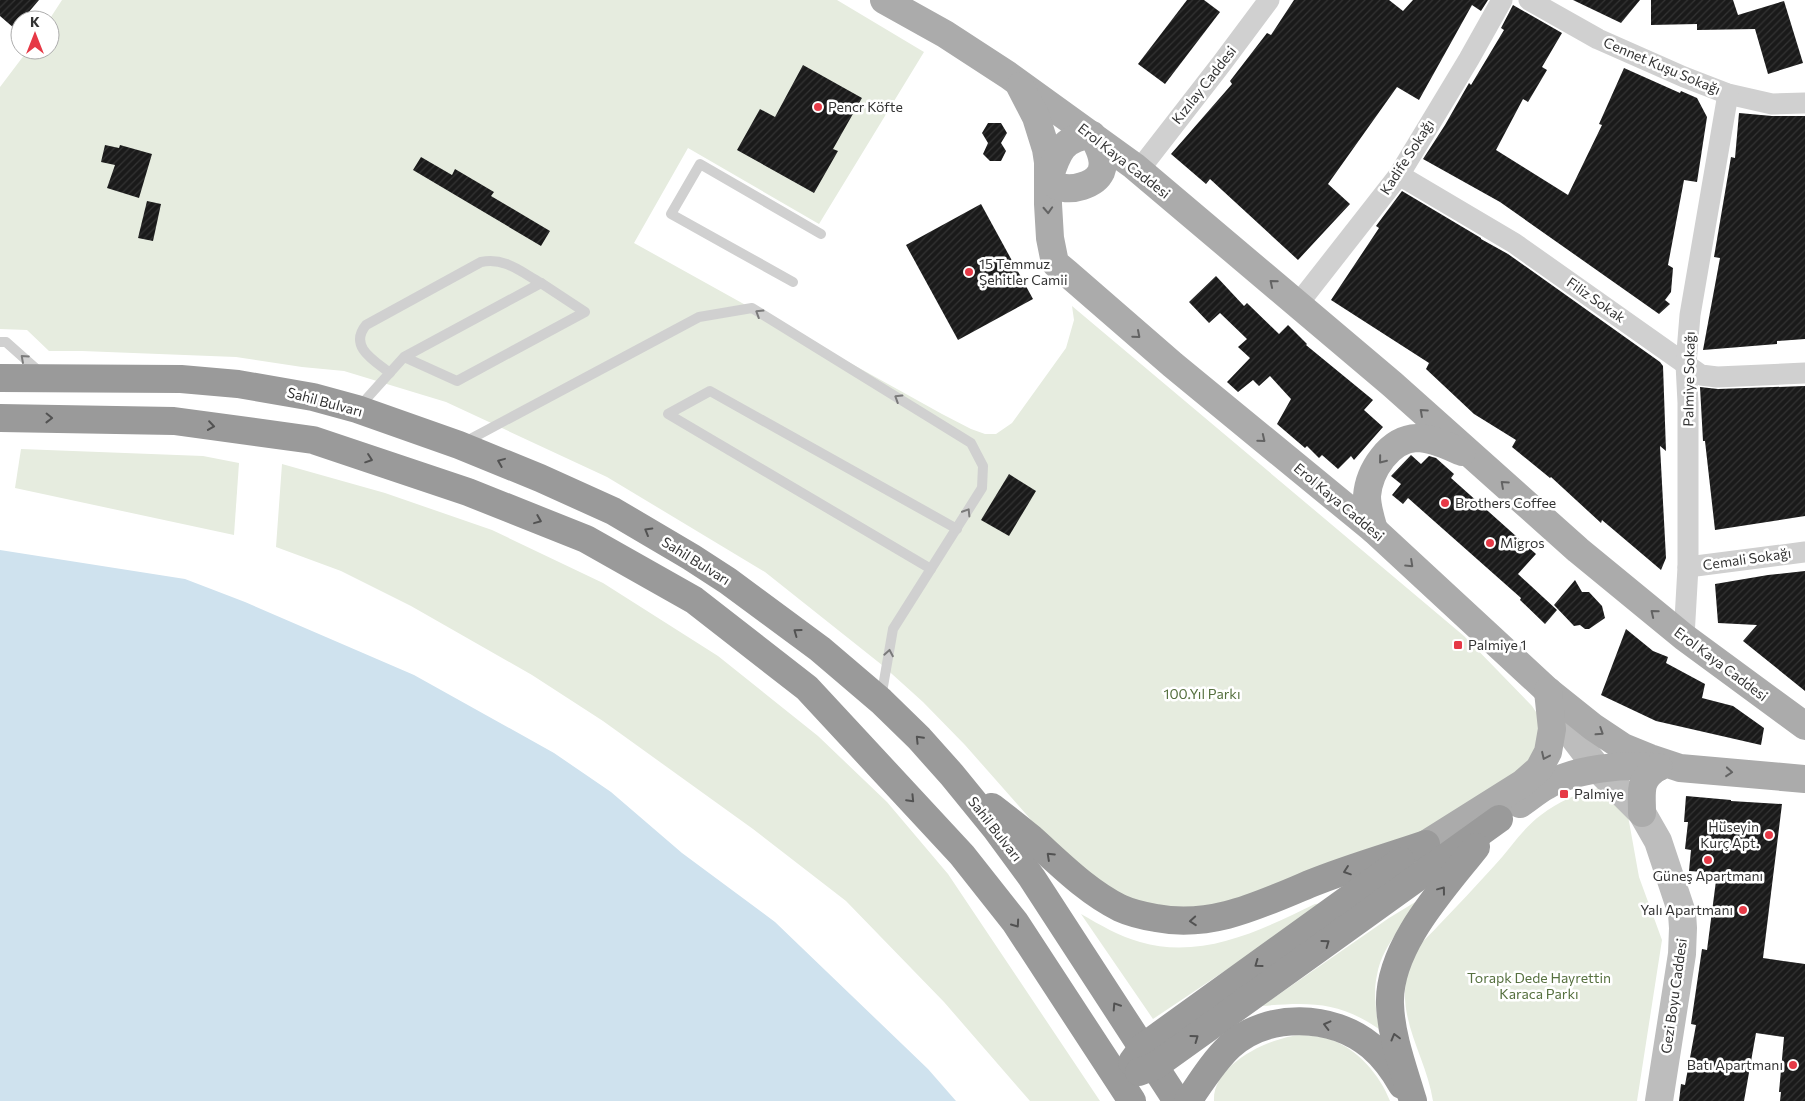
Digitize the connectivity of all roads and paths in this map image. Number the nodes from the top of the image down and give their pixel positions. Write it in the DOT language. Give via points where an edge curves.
graph roads {
  1 [pos="884,0"];
  2 [pos="1268,0"];
  3 [pos="1502,0"];
  4 [pos="1529,0"];
  5 [pos="1016,81"];
  6 [pos="1728,94"];
  7 [pos="1805,103"];
  8 [pos="1092,135"];
  9 [pos="1139,170"];
  10 [pos="1398,175"];
  11 [pos="1049,179"];
  12 [pos="822,234"];
  13 [pos="793,282"];
  14 [pos="541,283"];
  15 [pos="1298,304"];
  16 [pos="0,342"];
  17 [pos="404,357"];
  18 [pos="1686,364"];
  19 [pos="390,372"];
  20 [pos="1805,373"];
  21 [pos="0,378"];
  22 [pos="46,378"];
  23 [pos="357,410"];
  24 [pos="0,418"];
  25 [pos="458,445"];
  26 [pos="1473,456"];
  27 [pos="957,529"];
  28 [pos="1374,530"];
  29 [pos="1805,552"];
  30 [pos="1688,567"];
  31 [pos="931,569"];
  32 [pos="1684,637"];
  33 [pos="1548,691"];
  34 [pos="881,701"];
  35 [pos="1805,726"];
  36 [pos="1669,767"];
  37 [pos="1598,769"];
  38 [pos="952,775"];
  39 [pos="1798,776"];
  40 [pos="1642,813"];
  41 [pos="1499,819"];
  42 [pos="1426,844"];
  43 [pos="1149,1057"];
  44 [pos="1125,1090"];
  45 [pos="1177,1101"];
  46 [pos="1188,1101"];
  47 [pos="1413,1101"];
  48 [pos="1659,1101"];
  1 -- 5 [label="main road, Erol Kaya Caddesi" via="945,34"];
  2 -- 9 [label="street, Kızılay Caddesi"];
  3 -- 10 [label="street, Kadife Sokağı"];
  4 -- 6 [label="street, Cennet Kuşu Sokağı" via="1598,39"];
  5 -- 8 [label="main road, Erol Kaya Caddesi"];
  5 -- 11 [label="main road, Erol Kaya Caddesi" via="1036,117 1048,162"];
  6 -- 7 [label="street, Cennet Kuşu Sokağı" via="1772,104"];
  6 -- 18 [label="street, Palmiye Sokağı" via="1690,315"];
  8 -- 9 [label="main road, Erol Kaya Caddesi"];
  8 -- 11 [label="main road" via="1080,136 1064,144"];
  8 -- 11 [label="main road" via="1100,148 1101,172 1093,180 1071,189 1059,187"];
  15 -- 9 [label="main road, Erol Kaya Caddesi, one-way"];
  10 -- 15 [label="street, Kadife Sokağı"];
  10 -- 18 [label="street, Filiz Sokak" via="1514,243"];
  11 -- 28 [label="main road, Erol Kaya Caddesi, one-way" via="1050,238 1055,263 1174,366"];
  12 -- 13 [label="lane" via="700,164 671,214"];
  14 -- 17 [label="lane"];
  14 -- 17 [label="lane" via="585,312 456,381"];
  14 -- 19 [label="lane" via="504,262 489,260 366,325 360,334 361,347"];
  26 -- 15 [label="main road, Erol Kaya Caddesi, one-way"];
  22 -- 16 [label="lane, one-way" via="6,342"];
  17 -- 19 [label="lane"];
  18 -- 20 [label="street, Filiz Sokak" via="1701,375 1717,377"];
  18 -- 30 [label="street, Palmiye Sokağı"];
  19 -- 23 [label="lane"];
  21 -- 22 [label="highway, Sahil Bulvarı"];
  22 -- 23 [label="highway, Sahil Bulvarı" via="209,381 313,397"];
  23 -- 25 [label="highway, Sahil Bulvarı"];
  24 -- 44 [label="highway, one-way" via="174,421 313,440 468,492 586,539 694,600 807,688 955,848 1015,922"];
  27 -- 25 [label="lane, one-way" via="982,488 983,466 971,443 752,308 699,317"];
  34 -- 25 [label="highway, Sahil Bulvarı, one-way" via="820,648 728,580 659,538 577,494"];
  26 -- 28 [label="main road, one-way" via="1437,442 1416,438 1393,448 1379,462 1370,481 1367,498"];
  32 -- 26 [label="main road, Erol Kaya Caddesi, one-way" via="1578,550"];
  27 -- 31 [label="lane"];
  27 -- 31 [label="lane" via="710,391 668,414"];
  28 -- 33 [label="main road, Erol Kaya Caddesi, one-way"];
  29 -- 30 [label="street, Cemali Sokağı"];
  30 -- 32 [label="street, Palmiye Sokağı"];
  34 -- 31 [label="lane, one-way" via="893,629"];
  32 -- 35 [label="main road, Erol Kaya Caddesi"];
  33 -- 36 [label="main road, Erol Kaya Caddesi, one-way" via="1623,747"];
  33 -- 37 [label="street, Gezi Boyu Caddesi" via="1575,739"];
  33 -- 42 [label="main road, one-way" via="1552,729 1548,752 1539,769 1523,783"];
  38 -- 34 [label="highway, Sahil Bulvarı, one-way"];
  36 -- 37 [label="main road" via="1635,765"];
  36 -- 39 [label="main road, Erol Kaya Caddesi, one-way"];
  36 -- 40 [label="main road" via="1647,774 1642,788"];
  37 -- 40 [label="street, Gezi Boyu Caddesi"];
  37 -- 41 [label="main road" via="1547,785"];
  42 -- 38 [label="highway, one-way" via="1220,918 1188,922 1165,920 1120,908 1096,893"];
  43 -- 38 [label="highway, Sahil Bulvarı, one-way" via="1032,878"];
  40 -- 48 [label="street, Gezi Boyu Caddesi" via="1658,841 1682,913 1683,928 1680,970"];
  43 -- 41 [label="highway, one-way"];
  47 -- 41 [label="highway, one-way" via="1393,1030 1390,985 1395,966 1415,927"];
  42 -- 43 [label="highway, one-way"];
  43 -- 44 [label="highway"];
  43 -- 45 [label="highway, Sahil Bulvarı"];
  47 -- 46 [label="highway, one-way" via="1385,1060 1371,1046 1338,1028 1302,1021 1268,1024 1231,1045"];
}
